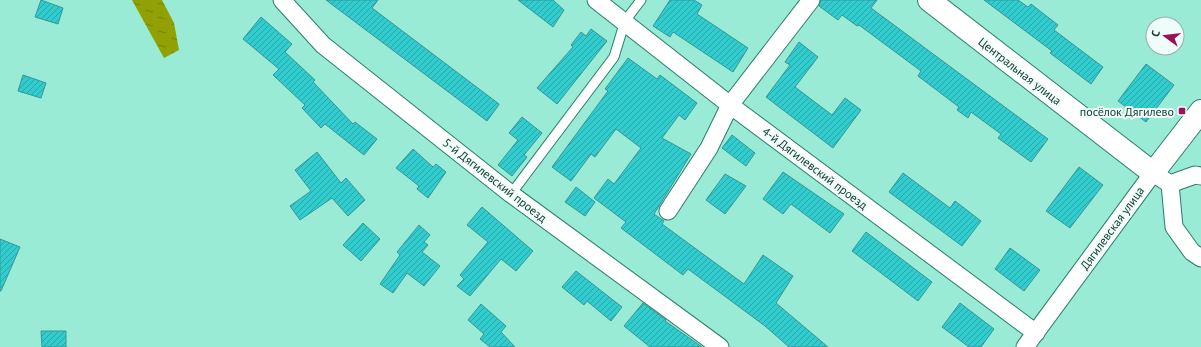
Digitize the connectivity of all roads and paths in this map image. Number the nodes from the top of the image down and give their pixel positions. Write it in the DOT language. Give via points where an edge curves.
graph roads {
  1 [pos="282,0"];
  2 [pos="596,0"];
  3 [pos="641,0"];
  4 [pos="811,0"];
  5 [pos="929,0"];
  6 [pos="625,21"];
  7 [pos="730,105"];
  8 [pos="1201,111"];
  9 [pos="1201,176"];
  10 [pos="1161,178"];
  11 [pos="511,194"];
  12 [pos="668,211"];
  13 [pos="1201,258"];
  14 [pos="1036,333"];
  15 [pos="720,347"];
  16 [pos="1025,347"];
  1 -- 11 [label="street, 5-й Дягилевский проезд" via="323,45"];
  2 -- 6 [label="street, 4-й Дягилевский проезд"];
  3 -- 6 [label="lane"];
  4 -- 7 [label="street"];
  5 -- 10 [label="street, Центральная улица"];
  6 -- 7 [label="street, 4-й Дягилевский проезд"];
  6 -- 11 [label="lane" via="614,57"];
  7 -- 12 [label="street" via="709,148"];
  7 -- 14 [label="street, 4-й Дягилевский проезд"];
  8 -- 10 [label="street, Дягилевская улица"];
  9 -- 10 [label="street"];
  10 -- 13 [label="street" via="1174,227 1192,252"];
  10 -- 14 [label="street, Дягилевская улица"];
  11 -- 15 [label="street, 5-й Дягилевский проезд"];
  14 -- 16 [label="street, Дягилевская улица"];
}
